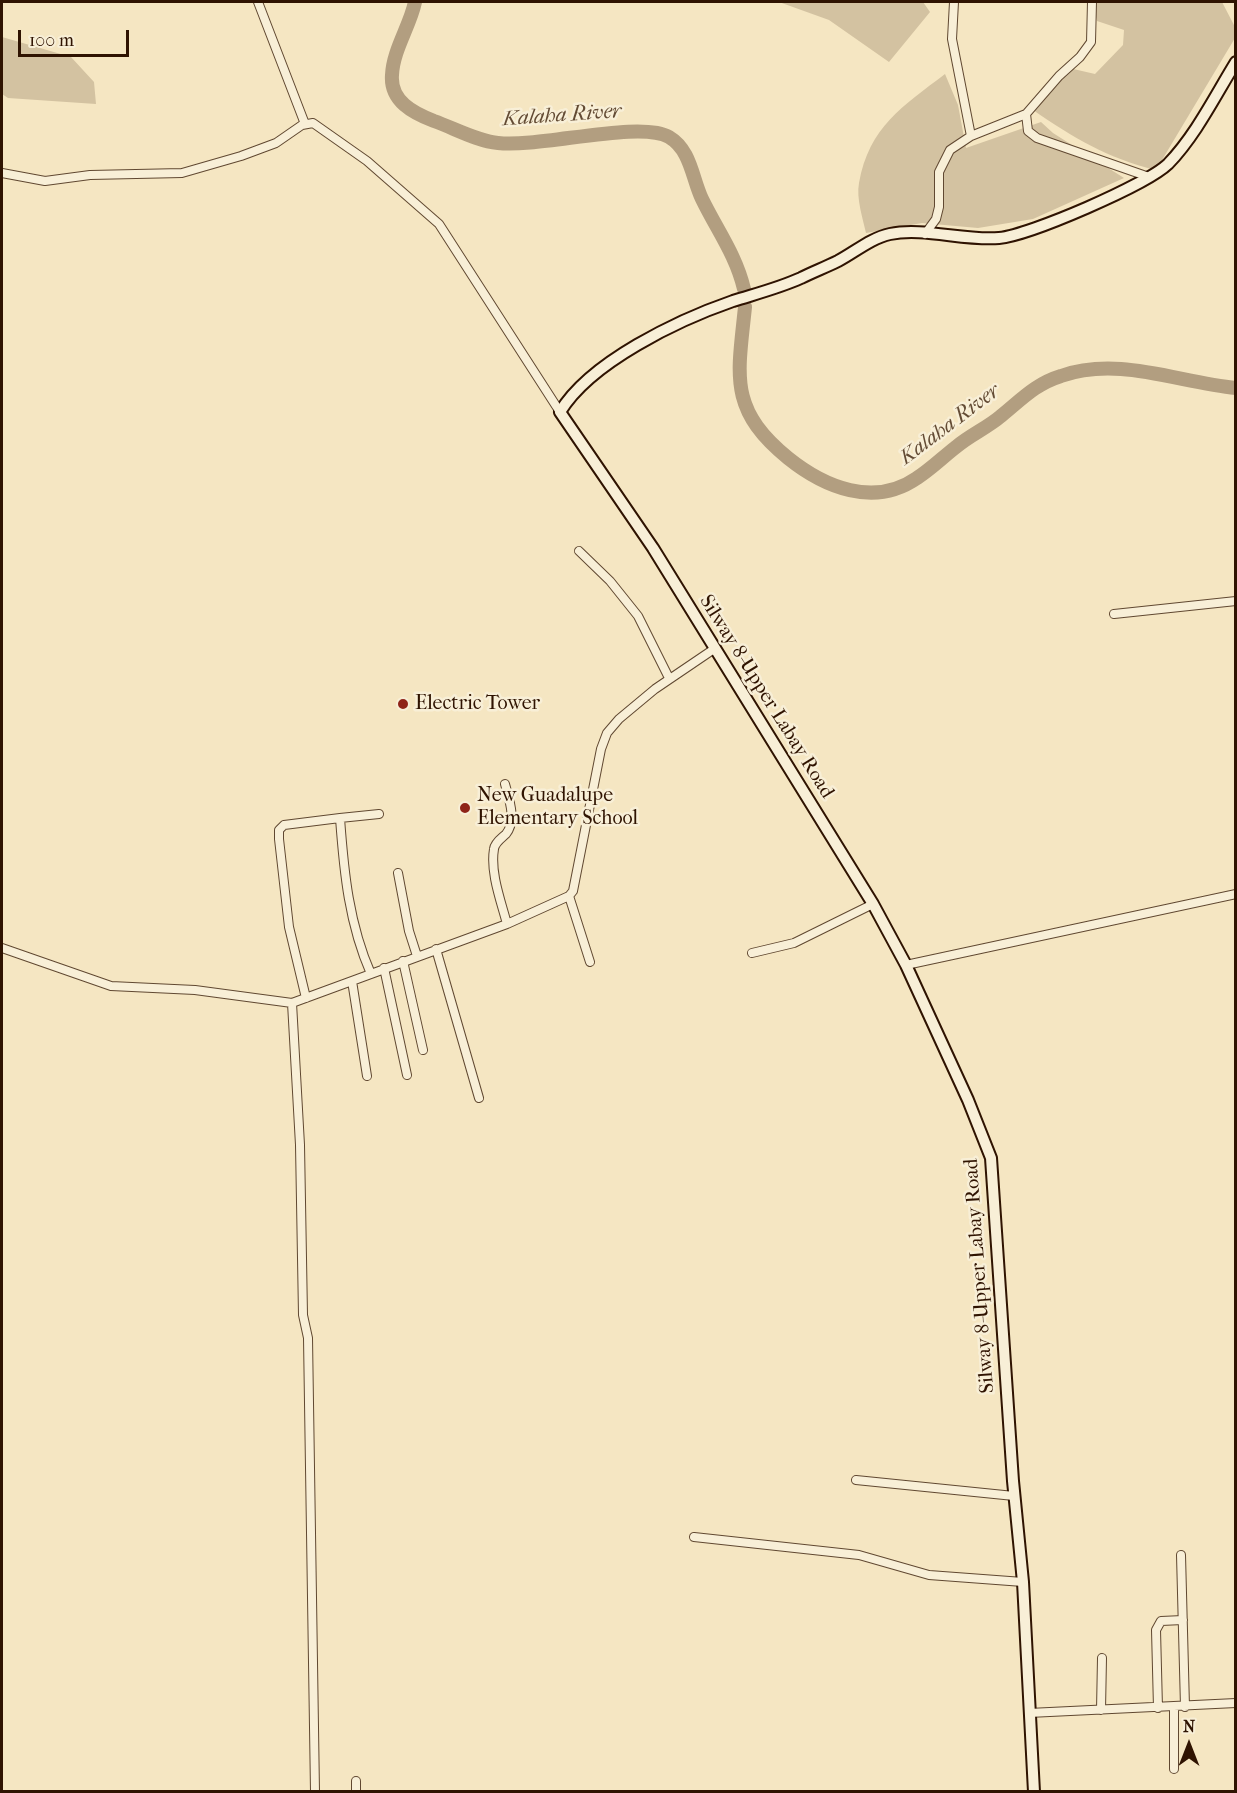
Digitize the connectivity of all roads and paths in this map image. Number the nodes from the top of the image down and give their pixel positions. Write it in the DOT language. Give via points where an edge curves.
graph roads {
  1 [pos="258,2"];
  2 [pos="954,2"];
  3 [pos="1092,2"];
  4 [pos="1236,62"];
  5 [pos="1026,114"];
  6 [pos="305,124"];
  7 [pos="971,136"];
  8 [pos="2,172"];
  9 [pos="1149,177"];
  10 [pos="925,235"];
  11 [pos="560,412"];
  12 [pos="579,551"];
  13 [pos="1236,601"];
  14 [pos="1114,614"];
  15 [pos="714,649"];
  16 [pos="669,678"];
  17 [pos="505,784"];
  18 [pos="379,814"];
  19 [pos="339,819"];
  20 [pos="398,873"];
  21 [pos="1236,894"];
  22 [pos="569,896"];
  23 [pos="873,904"];
  24 [pos="507,924"];
  25 [pos="2,948"];
  26 [pos="436,949"];
  27 [pos="752,953"];
  28 [pos="417,956"];
  29 [pos="403,961"];
  30 [pos="590,962"];
  31 [pos="906,966"];
  32 [pos="384,968"];
  33 [pos="371,974"];
  34 [pos="352,981"];
  35 [pos="306,998"];
  36 [pos="292,1003"];
  37 [pos="423,1050"];
  38 [pos="407,1075"];
  39 [pos="368,1076"];
  40 [pos="479,1098"];
  41 [pos="856,1480"];
  42 [pos="1014,1496"];
  43 [pos="694,1537"];
  44 [pos="1181,1555"];
  45 [pos="1023,1582"];
  46 [pos="1183,1620"];
  47 [pos="1102,1658"];
  48 [pos="1236,1703"];
  49 [pos="1185,1707"];
  50 [pos="1158,1708"];
  51 [pos="1174,1708"];
  52 [pos="1101,1710"];
  53 [pos="1029,1713"];
  54 [pos="1174,1768"];
  55 [pos="356,1781"];
  56 [pos="315,1791"];
  57 [pos="356,1791"];
  58 [pos="1034,1791"];
  1 -- 6 [label="street"];
  2 -- 7 [label="street" via="952,39"];
  3 -- 5 [label="street" via="1092,33 1087,50"];
  4 -- 9 [label="main road" via="1189,138 1167,165"];
  5 -- 7 [label="street"];
  5 -- 9 [label="street" via="1028,131 1037,138"];
  6 -- 8 [label="street" via="276,143 182,173 90,175 45,181"];
  6 -- 11 [label="street" via="318,125 367,161 439,224"];
  7 -- 10 [label="street" via="950,150 942,164 939,207"];
  9 -- 10 [label="main road" via="1015,235"];
  10 -- 11 [label="main road" via="884,235 798,279 690,319 596,371 574,391"];
  11 -- 15 [label="main road, Silway 8-Upper Labay Road" via="614,488"];
  12 -- 16 [label="street" via="638,616"];
  13 -- 14 [label="street"];
  15 -- 16 [label="street"];
  15 -- 23 [label="main road, Silway 8-Upper Labay Road"];
  16 -- 22 [label="street" via="607,733"];
  17 -- 24 [label="street" via="511,822 494,851"];
  18 -- 19 [label="street"];
  19 -- 33 [label="street" via="352,922"];
  19 -- 35 [label="street" via="287,824 279,834 289,927"];
  20 -- 28 [label="street" via="408,931"];
  21 -- 31 [label="street"];
  22 -- 24 [label="street"];
  22 -- 30 [label="street"];
  23 -- 27 [label="street" via="794,943"];
  23 -- 31 [label="main road, Silway 8-Upper Labay Road"];
  24 -- 26 [label="street"];
  25 -- 36 [label="street" via="111,986 195,990"];
  26 -- 28 [label="street"];
  26 -- 40 [label="street"];
  28 -- 29 [label="street"];
  29 -- 32 [label="street"];
  29 -- 37 [label="street"];
  31 -- 42 [label="main road, Silway 8-Upper Labay Road" via="991,1158"];
  32 -- 33 [label="street"];
  32 -- 38 [label="street"];
  33 -- 34 [label="street"];
  34 -- 35 [label="street"];
  34 -- 39 [label="street"];
  35 -- 36 [label="street"];
  36 -- 56 [label="street" via="303,1315 308,1338"];
  41 -- 42 [label="street"];
  42 -- 45 [label="main road, Silway 8-Upper Labay Road"];
  43 -- 45 [label="street" via="859,1555 929,1575"];
  44 -- 46 [label="street"];
  45 -- 53 [label="main road, Silway 8-Upper Labay Road"];
  46 -- 49 [label="street"];
  46 -- 50 [label="street" via="1166,1620 1157,1626"];
  47 -- 52 [label="street"];
  48 -- 49 [label="street"];
  49 -- 51 [label="street"];
  50 -- 51 [label="street"];
  50 -- 52 [label="street"];
  51 -- 54 [label="street"];
  52 -- 53 [label="street"];
  53 -- 58 [label="main road, Silway 8-Upper Labay Road"];
  55 -- 57 [label="street"];
}
